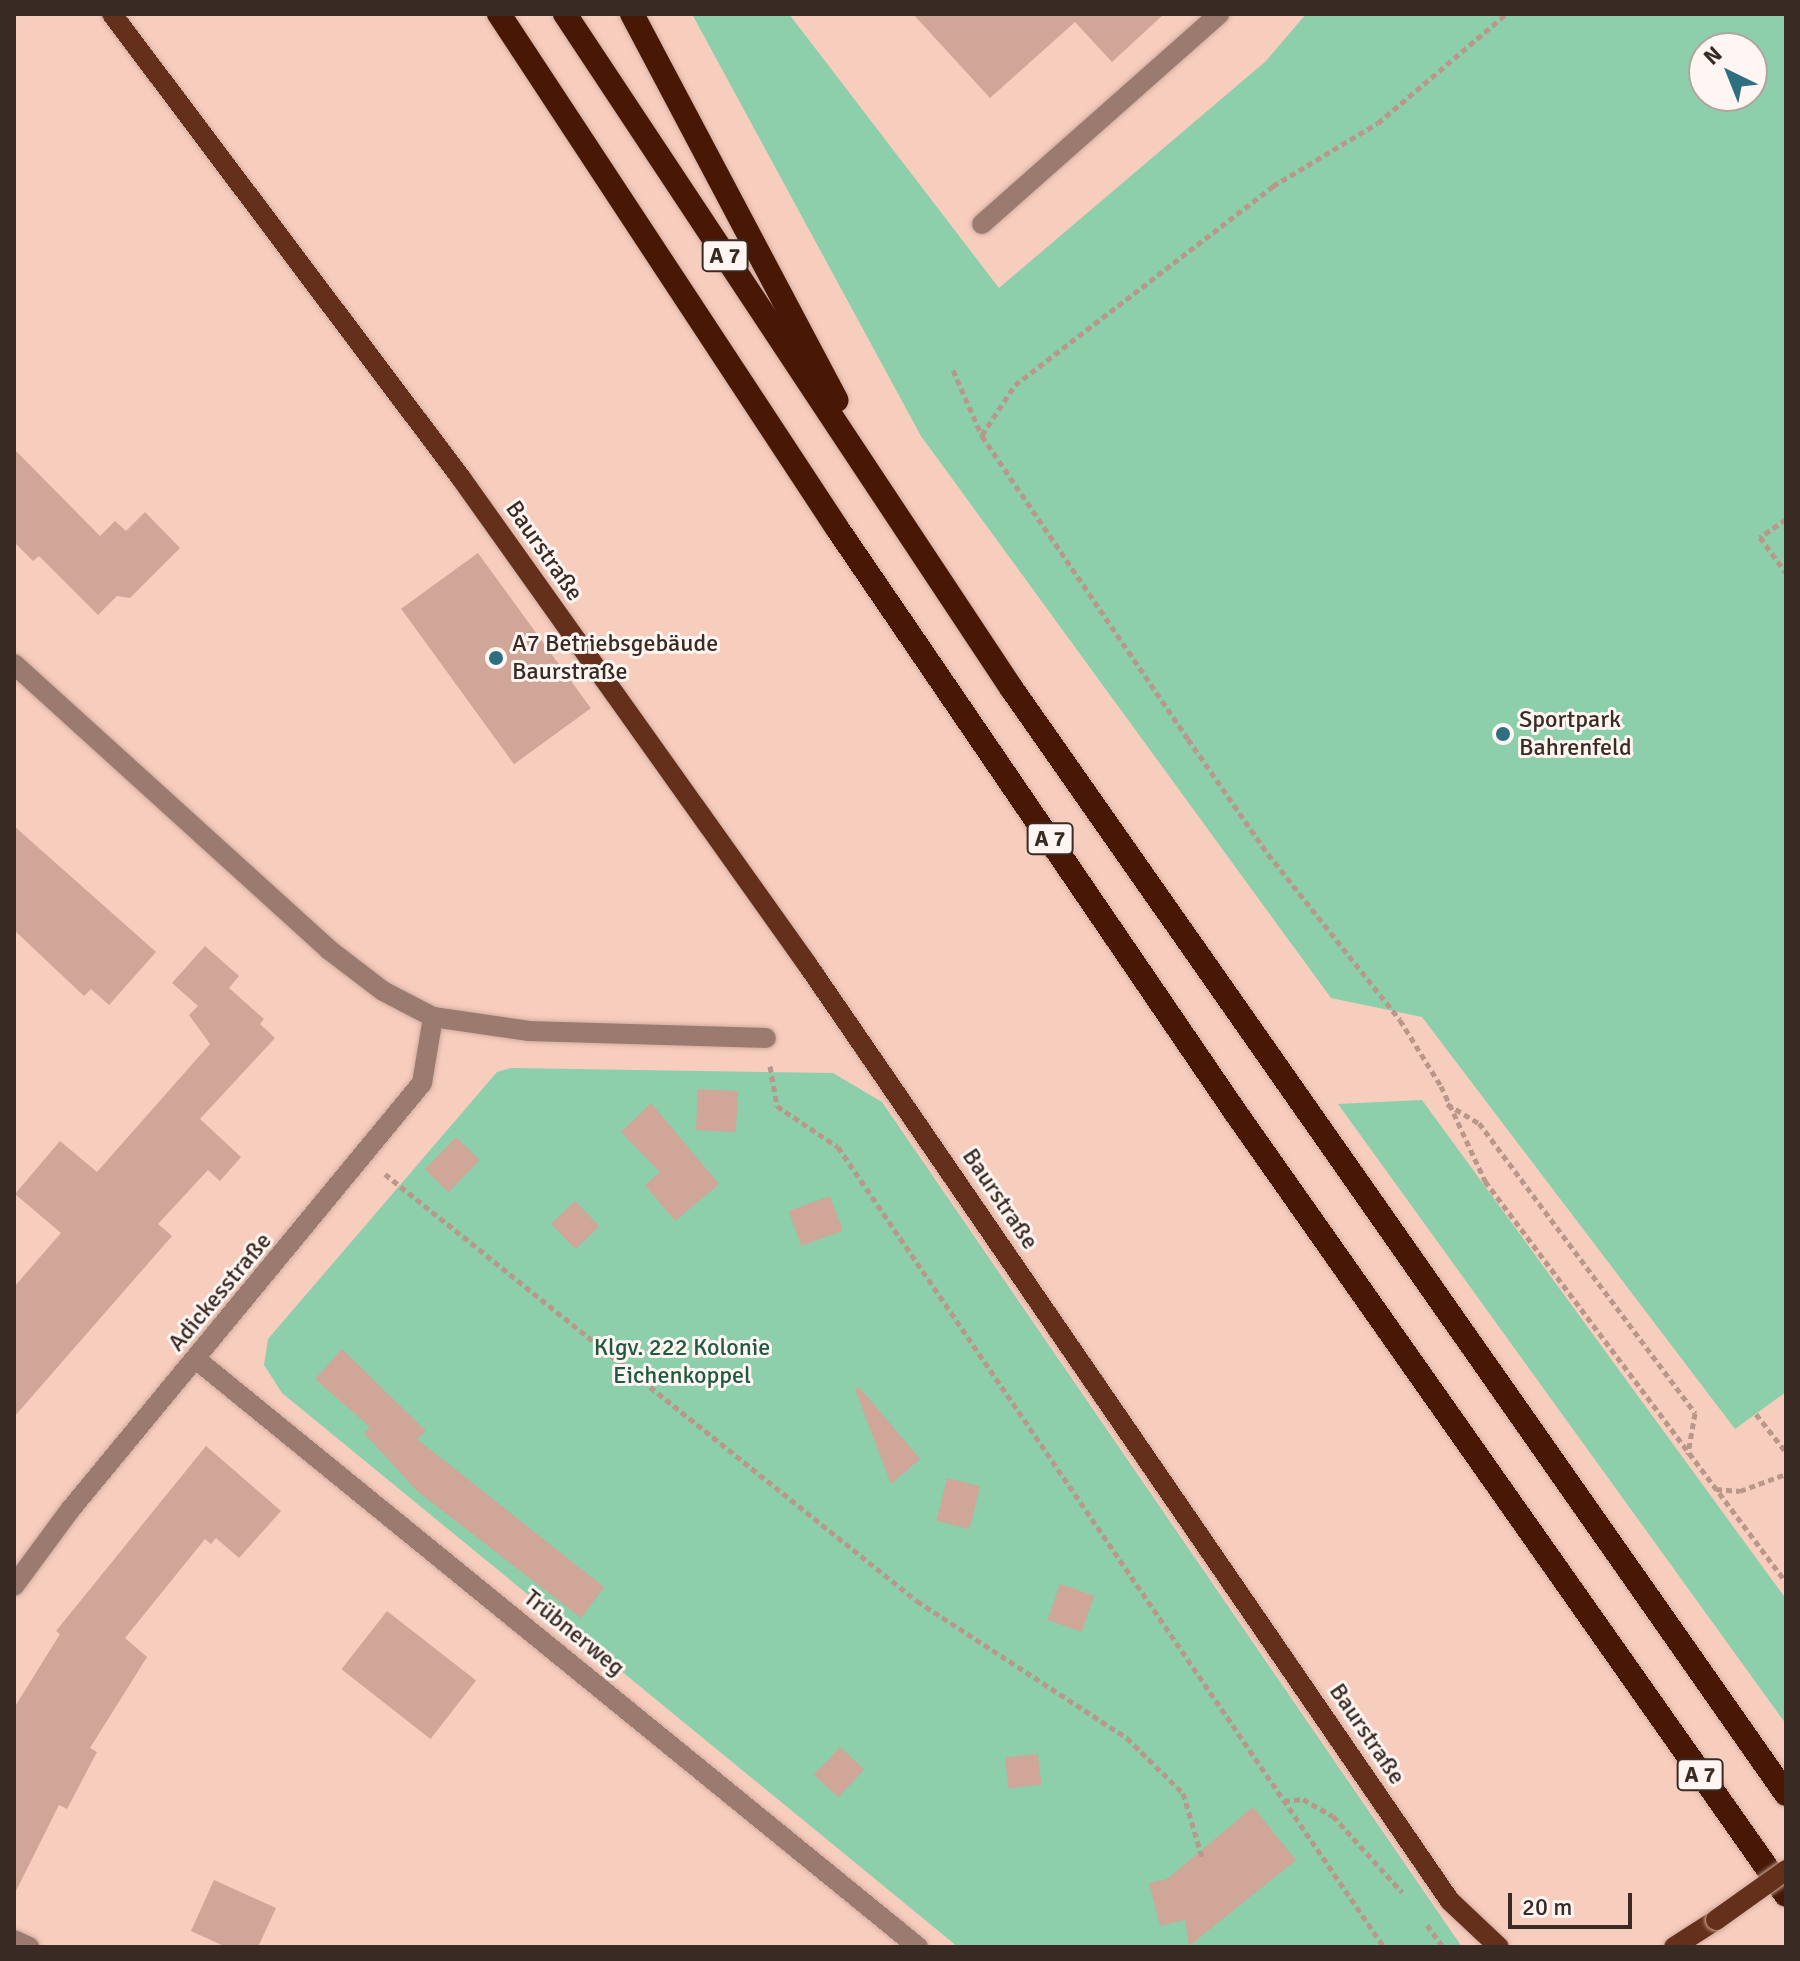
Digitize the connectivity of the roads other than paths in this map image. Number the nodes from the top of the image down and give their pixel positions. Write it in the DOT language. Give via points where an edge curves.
graph roads {
  1 [pos="112,14"];
  2 [pos="499,14"];
  3 [pos="565,14"];
  4 [pos="632,14"];
  5 [pos="1219,14"];
  6 [pos="982,224"];
  7 [pos="885,499"];
  8 [pos="14,664"];
  9 [pos="433,1017"];
  10 [pos="766,1038"];
  11 [pos="197,1360"];
  12 [pos="14,1586"];
  13 [pos="1786,1794"];
  14 [pos="1786,1870"];
  15 [pos="1786,1895"];
  16 [pos="14,1940"];
  17 [pos="29,1947"];
  18 [pos="918,1947"];
  19 [pos="1499,1947"];
  20 [pos="1674,1947"];
  1 -- 19 [label="main road, Baurstraße" via="461,478 807,964 1450,1901"];
  2 -- 15 [label="highway, A 7" via="820,502 1229,1103"];
  3 -- 7 [label="highway, A 7"];
  4 -- 7 [label="highway"];
  5 -- 6 [label="street"];
  7 -- 13 [label="highway, A 7"];
  8 -- 9 [label="street" via="328,949 383,991"];
  9 -- 10 [label="street" via="529,1031"];
  9 -- 11 [label="street, Adickesstraße" via="422,1083"];
  11 -- 12 [label="street, Adickesstraße"];
  11 -- 18 [label="street, Trübnerweg"];
  14 -- 20 [label="main road, bridge"];
  16 -- 17 [label="street"];
}
